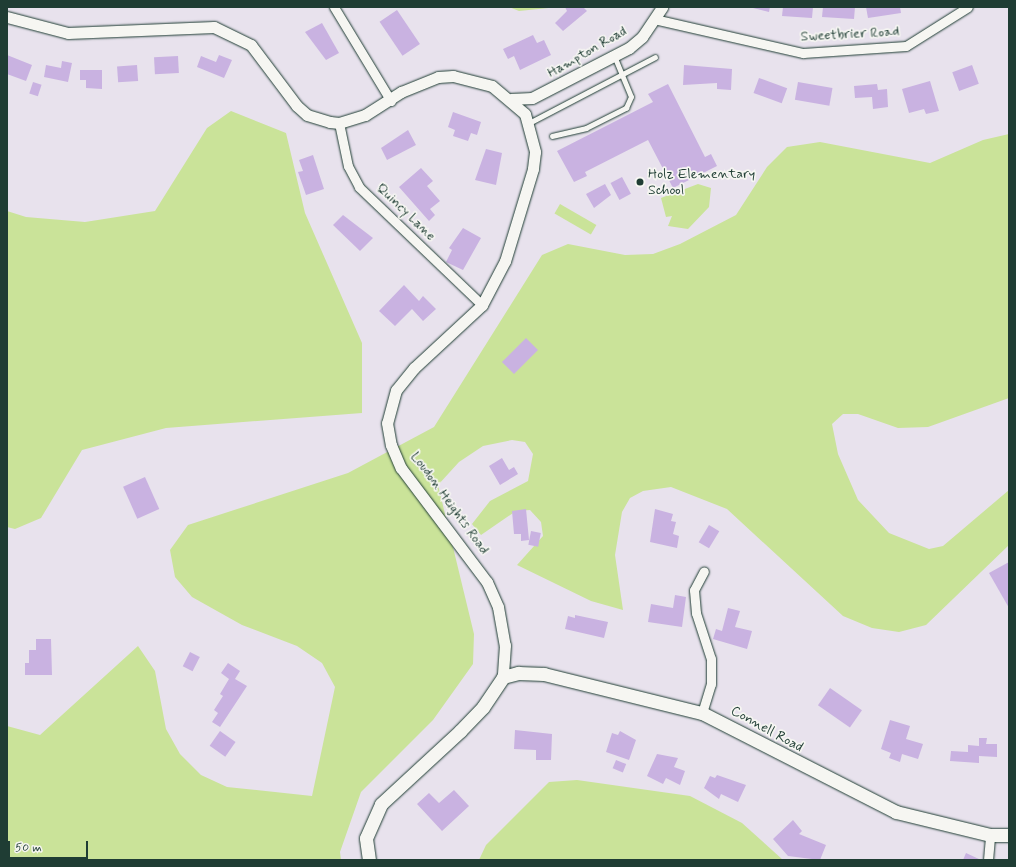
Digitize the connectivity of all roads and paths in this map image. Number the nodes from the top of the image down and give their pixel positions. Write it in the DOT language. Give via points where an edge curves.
graph roads {
  1 [pos="334,7"];
  2 [pos="662,7"];
  3 [pos="968,7"];
  4 [pos="7,17"];
  5 [pos="654,19"];
  6 [pos="614,56"];
  7 [pos="656,57"];
  8 [pos="622,74"];
  9 [pos="511,99"];
  10 [pos="391,101"];
  11 [pos="339,123"];
  12 [pos="529,123"];
  13 [pos="552,136"];
  14 [pos="482,305"];
  15 [pos="704,570"];
  16 [pos="504,677"];
  17 [pos="702,713"];
  18 [pos="990,835"];
  19 [pos="1009,835"];
  20 [pos="369,860"];
  21 [pos="988,860"];
  1 -- 10 [label="street"];
  2 -- 5 [label="street, Hampton Road"];
  3 -- 5 [label="street, Sweetbrier Road" via="906,46 803,53"];
  4 -- 11 [label="street" via="68,33 214,27 251,45 307,116"];
  5 -- 6 [label="street, Hampton Road" via="642,37"];
  6 -- 8 [label="lane"];
  6 -- 9 [label="street, Hampton Road" via="532,98"];
  7 -- 8 [label="lane"];
  8 -- 12 [label="lane"];
  8 -- 13 [label="lane" via="631,97 626,108 586,128"];
  9 -- 10 [label="street, Loudon Heights Road" via="492,86 453,76 438,77 401,92"];
  9 -- 12 [label="street, Loudon Heights Road"];
  10 -- 11 [label="street, Loudon Heights Road"];
  11 -- 14 [label="street, Quincy Lane" via="348,166 359,187"];
  12 -- 14 [label="street, Loudon Heights Road" via="535,152 533,169 505,261"];
  14 -- 16 [label="street, Loudon Heights Road" via="414,368 396,390 387,423 391,445 401,468 487,582 500,615 505,645"];
  15 -- 17 [label="street" via="694,590 696,613 711,660 711,684"];
  16 -- 17 [label="main road, Connell Road" via="544,674"];
  16 -- 20 [label="main road" via="483,707 460,731 381,804 366,838"];
  17 -- 18 [label="main road, Connell Road" via="896,812"];
  18 -- 19 [label="main road, Connell Road"];
  18 -- 21 [label="street"];
}
